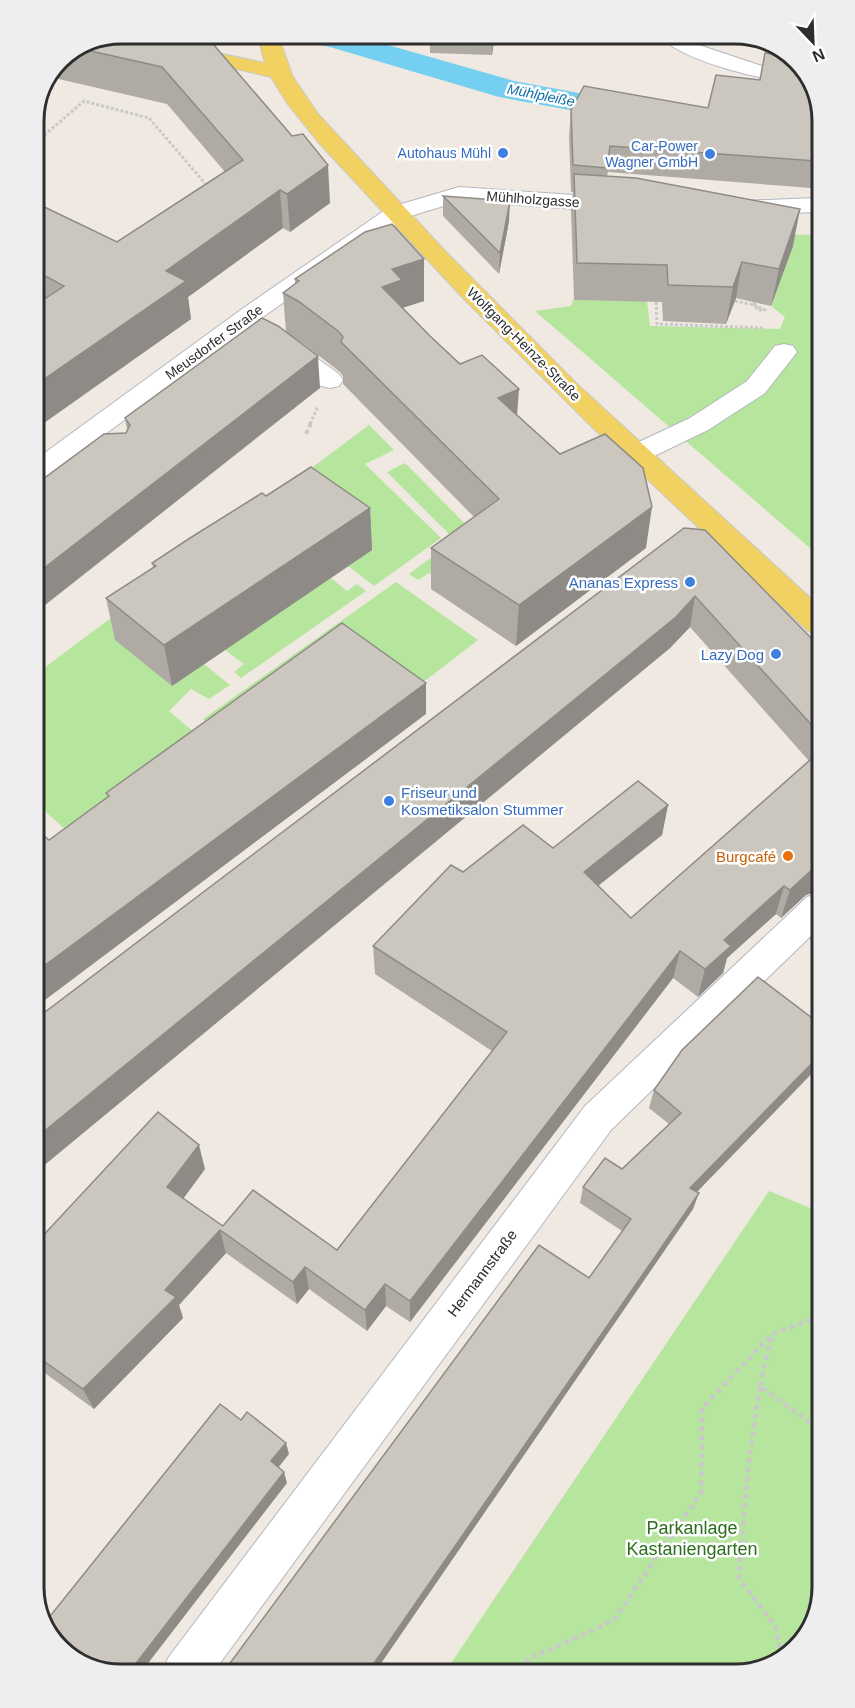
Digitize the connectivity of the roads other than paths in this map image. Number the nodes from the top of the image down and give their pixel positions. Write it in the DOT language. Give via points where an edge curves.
graph roads {
  1 [pos="146,43"];
  2 [pos="269,43"];
  3 [pos="683,44"];
  4 [pos="278,72"];
  5 [pos="796,74"];
  6 [pos="812,205"];
  7 [pos="645,206"];
  8 [pos="714,208"];
  9 [pos="396,213"];
  10 [pos="239,323"];
  11 [pos="784,352"];
  12 [pos="330,380"];
  13 [pos="84,437"];
  14 [pos="111,453"];
  15 [pos="636,454"];
  16 [pos="44,466"];
  17 [pos="709,518"];
  18 [pos="682,538"];
  19 [pos="812,616"];
  20 [pos="812,914"];
  21 [pos="191,1664"];
  1 -- 4 [label="main road"];
  2 -- 4 [label="main road, Wolfgang-Heinze-Straße"];
  3 -- 5 [label="street" via="759,72"];
  4 -- 9 [label="main road, Wolfgang-Heinze-Straße" via="312,121"];
  6 -- 8 [label="street"];
  7 -- 9 [label="street, Mühlholzgasse" via="459,195"];
  9 -- 10 [label="street, Meusdorfer Straße"];
  9 -- 15 [label="main road, Wolfgang-Heinze-Straße" via="506,329"];
  10 -- 12 [label="street" via="291,350"];
  10 -- 13 [label="street, Meusdorfer Straße"];
  11 -- 15 [label="street" via="756,387 699,424"];
  13 -- 14 [label="street"];
  13 -- 16 [label="street, Meusdorfer Straße"];
  15 -- 17 [label="main road, Wolfgang-Heinze-Straße"];
  17 -- 18 [label="street"];
  17 -- 19 [label="main road, Wolfgang-Heinze-Straße"];
  20 -- 21 [label="street, Hermannstraße" via="598,1118"];
}
